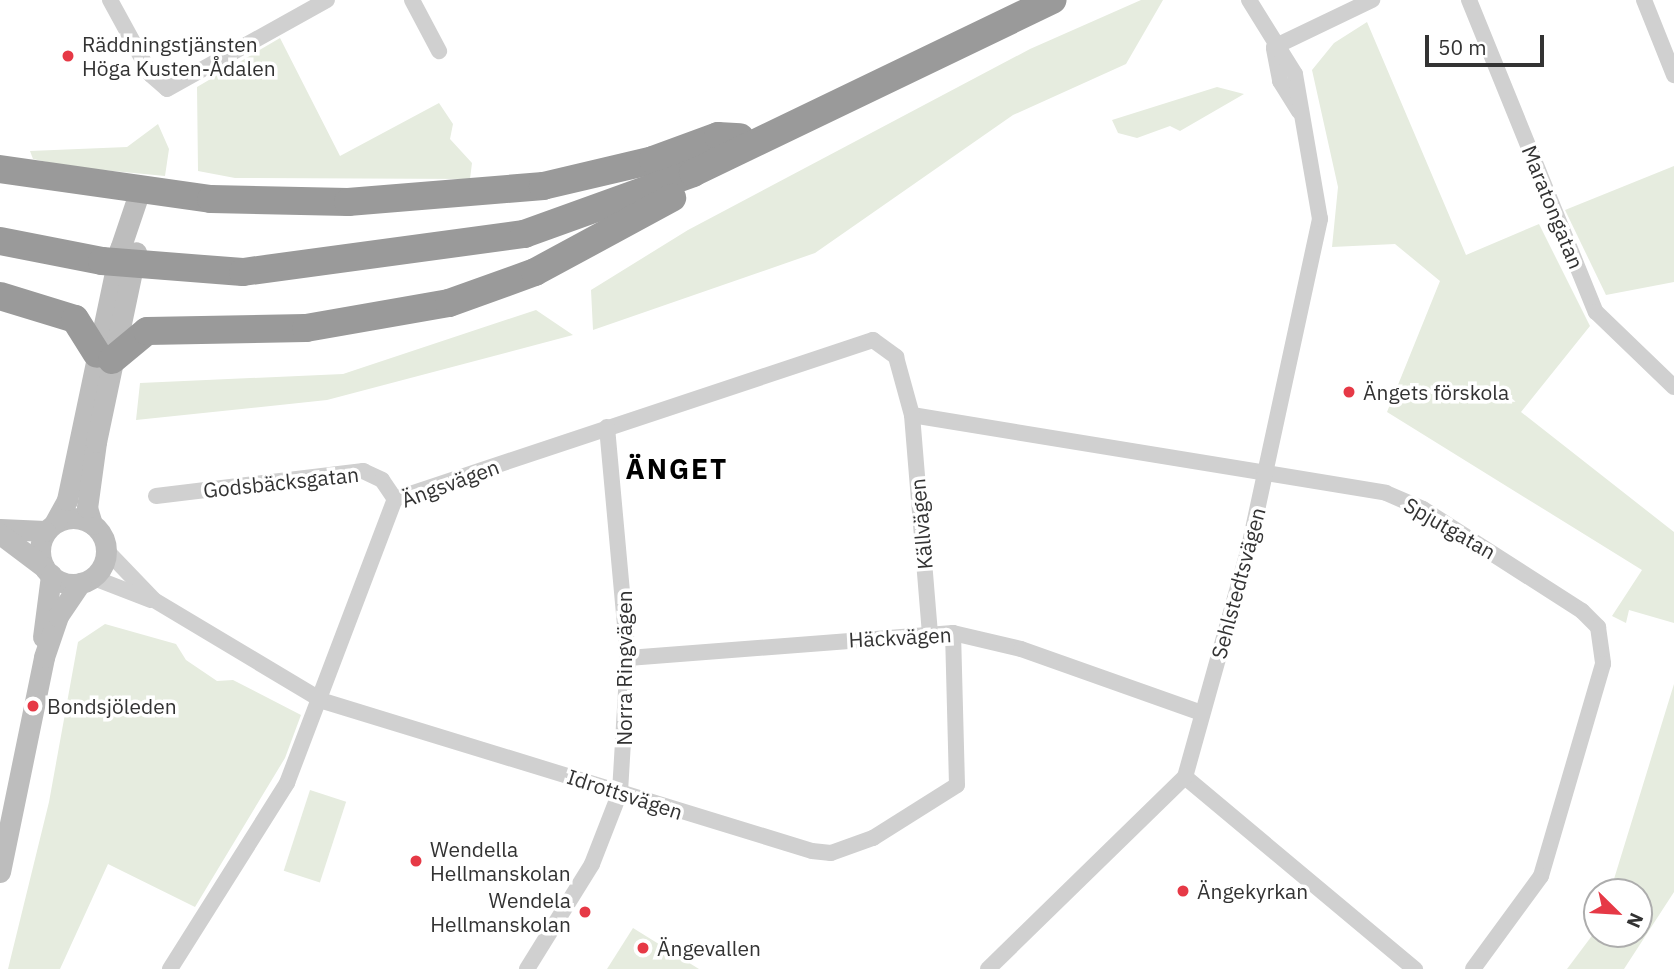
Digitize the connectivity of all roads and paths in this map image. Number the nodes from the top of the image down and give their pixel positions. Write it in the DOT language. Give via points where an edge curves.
graph roads {
  1 [pos="110,0"];
  2 [pos="327,0"];
  3 [pos="412,0"];
  4 [pos="1017,0"];
  5 [pos="1053,0"];
  6 [pos="1249,0"];
  7 [pos="1372,0"];
  8 [pos="1469,0"];
  9 [pos="1644,0"];
  10 [pos="1274,47"];
  11 [pos="439,51"];
  12 [pos="1674,75"];
  13 [pos="740,137"];
  14 [pos="717,161"];
  15 [pos="0,169"];
  16 [pos="140,190"];
  17 [pos="0,241"];
  18 [pos="374,258"];
  19 [pos="0,296"];
  20 [pos="104,357"];
  21 [pos="1674,387"];
  22 [pos="912,415"];
  23 [pos="607,427"];
  24 [pos="1268,470"];
  25 [pos="156,496"];
  26 [pos="394,499"];
  27 [pos="92,524"];
  28 [pos="50,527"];
  29 [pos="0,529"];
  30 [pos="0,534"];
  31 [pos="107,551"];
  32 [pos="48,571"];
  33 [pos="87,581"];
  34 [pos="153,600"];
  35 [pos="930,633"];
  36 [pos="954,633"];
  37 [pos="44,657"];
  38 [pos="628,658"];
  39 [pos="323,701"];
  40 [pos="1202,713"];
  41 [pos="1185,777"];
  42 [pos="620,792"];
  43 [pos="0,872"];
  44 [pos="170,969"];
  45 [pos="527,969"];
  46 [pos="988,969"];
  47 [pos="1415,969"];
  48 [pos="1473,969"];
  1 -- 2 [label="street" via="151,75 167,89"];
  3 -- 11 [label="street"];
  4 -- 13 [label="highway"];
  5 -- 14 [label="highway"];
  6 -- 10 [label="street, Sehlstedtsvägen"];
  7 -- 10 [label="street"];
  8 -- 21 [label="street, Maratongatan" via="1596,312"];
  9 -- 12 [label="street"];
  10 -- 24 [label="street, Sehlstedtsvägen" via="1295,74 1320,219"];
  13 -- 16 [label="highway" via="718,136 620,169 542,186 302,204"];
  13 -- 18 [label="highway" via="575,203"];
  14 -- 18 [label="highway" via="556,225 475,245"];
  14 -- 20 [label="highway" via="653,210 535,272 471,296 345,324 147,331"];
  15 -- 16 [label="highway"];
  16 -- 20 [label="main road"];
  17 -- 18 [label="highway" via="76,256 243,272"];
  19 -- 20 [label="highway" via="75,319"];
  20 -- 27 [label="main road" via="88,493"];
  20 -- 28 [label="main road" via="67,500"];
  22 -- 23 [label="street, Ängsvägen" via="896,357 873,340"];
  22 -- 24 [label="street, Spjutgatan"];
  22 -- 35 [label="street, Källvägen"];
  23 -- 26 [label="street, Ängsvägen"];
  23 -- 38 [label="street, Norra Ringvägen"];
  24 -- 40 [label="street, Sehlstedtsvägen"];
  24 -- 48 [label="street, Spjutgatan" via="1406,500 1551,590 1598,627 1603,664 1541,876"];
  25 -- 26 [label="street, Godsbäcksgatan" via="363,471 382,480"];
  26 -- 39 [label="street, Ängsvägen"];
  27 -- 28 [label="main road" via="72,518"];
  27 -- 31 [label="main road"];
  28 -- 29 [label="main road"];
  28 -- 32 [label="main road" via="39,550"];
  30 -- 32 [label="main road"];
  31 -- 33 [label="main road"];
  31 -- 34 [label="street, Idrottsvägen"];
  32 -- 33 [label="main road"];
  32 -- 37 [label="main road"];
  33 -- 34 [label="street, Idrottsvägen"];
  33 -- 37 [label="main road" via="58,616"];
  34 -- 39 [label="street, Idrottsvägen"];
  35 -- 36 [label="street, Häckvägen"];
  35 -- 38 [label="street, Häckvägen"];
  36 -- 40 [label="street, Häckvägen" via="1021,649"];
  36 -- 42 [label="street, Idrottsvägen" via="961,775 950,795 873,838 848,849 812,851"];
  37 -- 43 [label="main road"];
  38 -- 42 [label="street, Norra Ringvägen"];
  39 -- 42 [label="street, Idrottsvägen"];
  39 -- 44 [label="street, Ängsvägen" via="281,793"];
  40 -- 41 [label="street, Sehlstedtsvägen"];
  41 -- 46 [label="street"];
  41 -- 47 [label="street"];
  42 -- 45 [label="street, Norra Ringvägen" via="593,864"];
}
